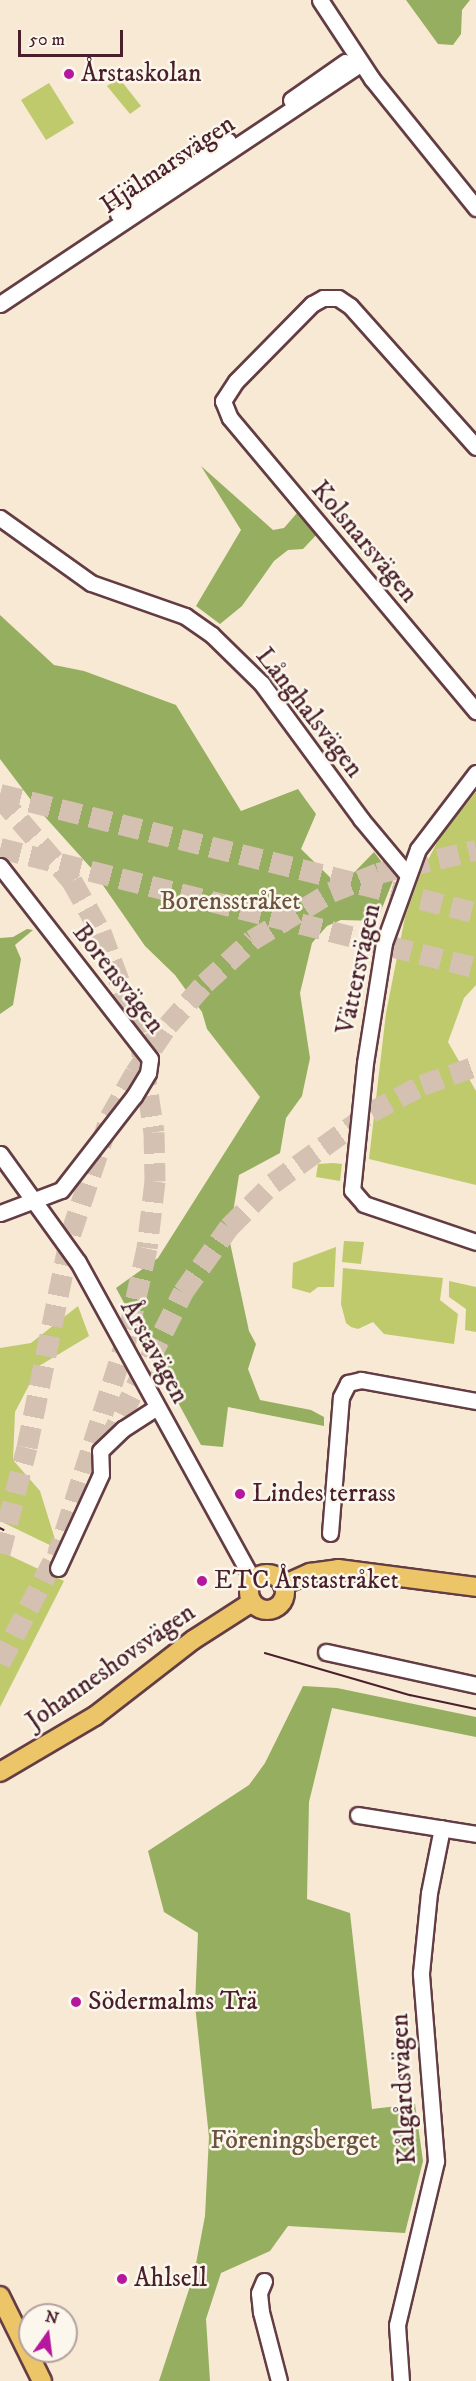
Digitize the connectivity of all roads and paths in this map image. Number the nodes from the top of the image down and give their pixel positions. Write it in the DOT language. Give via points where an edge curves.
graph roads {
  1 [pos="320,0"];
  2 [pos="358,59"];
  3 [pos="476,208"];
  4 [pos="0,292"];
  5 [pos="0,304"];
  6 [pos="476,447"];
  7 [pos="0,518"];
  8 [pos="476,711"];
  9 [pos="476,773"];
  10 [pos="0,866"];
  11 [pos="407,874"];
  12 [pos="0,1154"];
  13 [pos="37,1200"];
  14 [pos="0,1213"];
  15 [pos="476,1242"];
  16 [pos="476,1401"];
  17 [pos="157,1407"];
  18 [pos="330,1533"];
  19 [pos="58,1568"];
  20 [pos="253,1580"];
  21 [pos="283,1585"];
  22 [pos="476,1587"];
  23 [pos="252,1602"];
  24 [pos="326,1652"];
  25 [pos="476,1685"];
  26 [pos="0,1773"];
  27 [pos="358,1815"];
  28 [pos="442,1828"];
  29 [pos="476,1834"];
  30 [pos="264,2281"];
  31 [pos="0,2296"];
  32 [pos="42,2381"];
  33 [pos="279,2381"];
  34 [pos="401,2381"];
  1 -- 2 [label="street"];
  2 -- 3 [label="street"];
  2 -- 4 [label="street, Hjälmarsvägen"];
  2 -- 5 [label="street, Hjälmarsvägen"];
  6 -- 8 [label="street, Kolsnarsvägen" via="350,306 338,298 323,298 312,304 236,381 223,401 230,418"];
  7 -- 11 [label="street, Långhalsvägen" via="91,583 185,616 212,635 262,684 361,819"];
  9 -- 11 [label="street, Vättersvägen" via="418,849"];
  10 -- 13 [label="street, Borensvägen" via="150,1059 148,1073 134,1096 61,1190"];
  11 -- 15 [label="street, Vättersvägen" via="384,943 373,1003 353,1162 355,1197 364,1204"];
  12 -- 13 [label="street, Årstavägen"];
  13 -- 14 [label="street"];
  13 -- 17 [label="street, Årstavägen" via="78,1262"];
  16 -- 18 [label="street" via="361,1380 348,1383 341,1397"];
  17 -- 19 [label="street" via="123,1429 100,1451 101,1474"];
  17 -- 20 [label="street, Årstavägen"];
  20 -- 21 [label="main road" via="270,1574"];
  20 -- 23 [label="main road" via="249,1590"];
  21 -- 22 [label="main road" via="310,1573 338,1569"];
  21 -- 23 [label="main road" via="283,1600 275,1609 263,1610"];
  23 -- 26 [label="main road, Johanneshovsvägen" via="193,1640 94,1716"];
  24 -- 25 [label="street"];
  27 -- 28 [label="street"];
  28 -- 29 [label="street"];
  28 -- 34 [label="street, Kålgårdsvägen" via="429,1893 421,1973 436,2161 397,2325"];
  30 -- 33 [label="street" via="259,2293 261,2312"];
  31 -- 32 [label="main road"];
}
